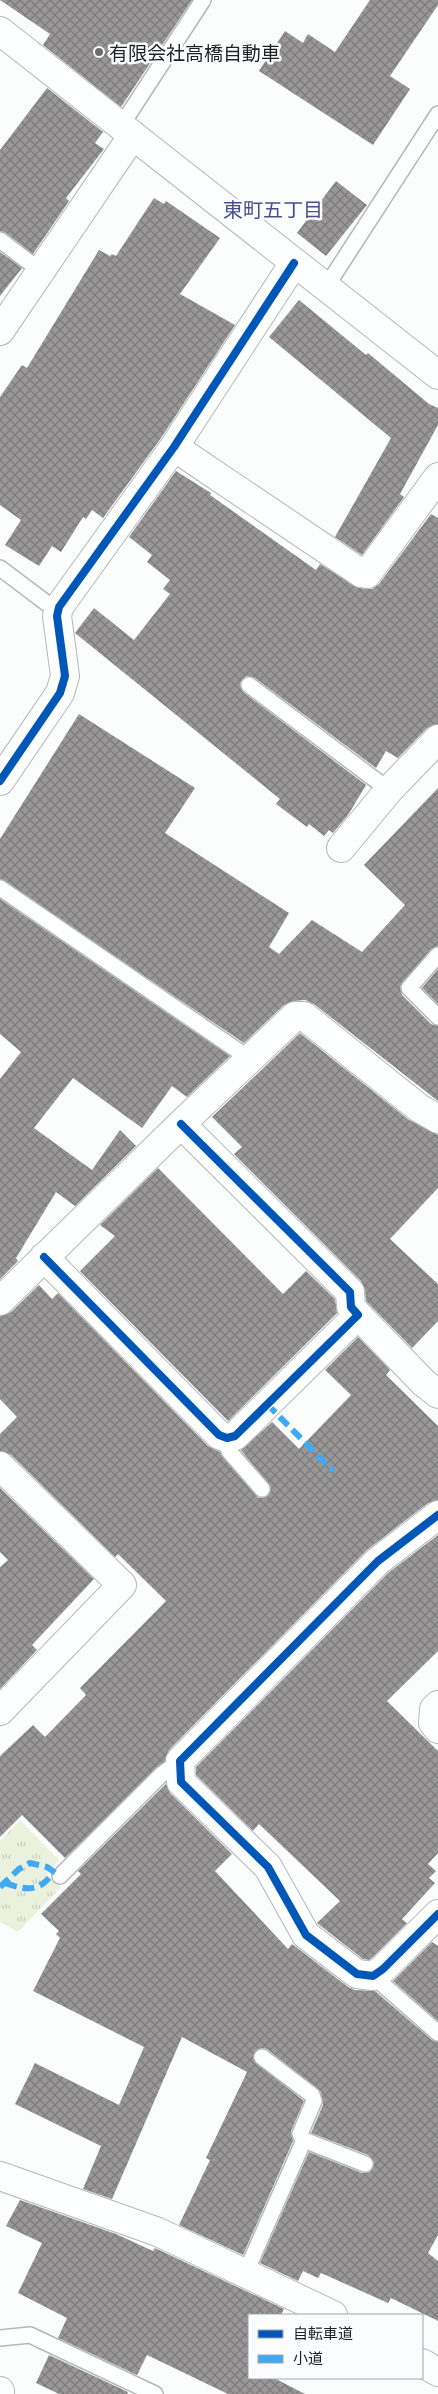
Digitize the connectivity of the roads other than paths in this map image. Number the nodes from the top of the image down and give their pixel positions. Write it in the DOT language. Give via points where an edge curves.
graph roads {
  1 [pos="203,0"];
  2 [pos="0,31"];
  3 [pos="438,114"];
  4 [pos="127,130"];
  5 [pos="0,240"];
  6 [pos="294,263"];
  7 [pos="42,272"];
  8 [pos="326,287"];
  9 [pos="0,331"];
  10 [pos="438,375"];
  11 [pos="174,447"];
  12 [pos="438,477"];
  13 [pos="0,568"];
  14 [pos="57,611"];
  15 [pos="250,685"];
  16 [pos="438,739"];
  17 [pos="0,781"];
  18 [pos="389,790"];
  19 [pos="341,848"];
  20 [pos="0,888"];
  21 [pos="438,955"];
  22 [pos="438,1017"];
  23 [pos="250,1059"];
  24 [pos="438,1119"];
  25 [pos="181,1124"];
  26 [pos="44,1257"];
  27 [pos="0,1301"];
  28 [pos="358,1315"];
  29 [pos="438,1394"];
  30 [pos="227,1438"];
  31 [pos="0,1466"];
  32 [pos="262,1489"];
  33 [pos="438,1515"];
  34 [pos="438,1705"];
  35 [pos="0,1711"];
  36 [pos="438,1729"];
  37 [pos="180,1761"];
  38 [pos="60,1876"];
  39 [pos="438,1914"];
  40 [pos="372,1976"];
  41 [pos="438,2033"];
  42 [pos="262,2057"];
  43 [pos="304,2140"];
  44 [pos="365,2164"];
  45 [pos="0,2176"];
  46 [pos="245,2274"];
  47 [pos="331,2314"];
  48 [pos="0,2338"];
  49 [pos="423,2364"];
  50 [pos="438,2372"];
  51 [pos="155,2394"];
  1 -- 4 [label="lane"];
  2 -- 4 [label="street"];
  3 -- 8 [label="lane"];
  4 -- 6 [label="street"];
  4 -- 7 [label="street"];
  5 -- 7 [label="lane"];
  6 -- 8 [label="street"];
  6 -- 11 [label="street"];
  7 -- 9 [label="street"];
  8 -- 10 [label="street"];
  11 -- 12 [label="street" via="367,574"];
  11 -- 14 [label="street"];
  13 -- 14 [label="lane"];
  14 -- 17 [label="street" via="64,683"];
  15 -- 18 [label="lane"];
  16 -- 18 [label="street"];
  18 -- 19 [label="street"];
  20 -- 23 [label="lane"];
  21 -- 22 [label="lane" via="409,988"];
  23 -- 24 [label="street" via="296,1016 304,1016 419,1108"];
  23 -- 25 [label="street"];
  25 -- 26 [label="street"];
  25 -- 28 [label="street" via="350,1292 351,1307"];
  26 -- 27 [label="street"];
  26 -- 30 [label="street" via="219,1435"];
  28 -- 29 [label="street"];
  28 -- 30 [label="street" via="235,1436"];
  30 -- 32 [label="lane" via="229,1451"];
  31 -- 35 [label="street" via="122,1585"];
  33 -- 37 [label="street" via="378,1561"];
  34 -- 36 [label="street" via="434,1709 432,1723"];
  37 -- 38 [label="lane" via="162,1774"];
  37 -- 40 [label="street" via="181,1782 268,1867 306,1935 357,1974"];
  39 -- 40 [label="street" via="384,1969"];
  40 -- 41 [label="lane"];
  42 -- 43 [label="lane" via="312,2095 314,2101 300,2129"];
  43 -- 44 [label="lane"];
  43 -- 46 [label="lane"];
  45 -- 46 [label="street" via="158,2232"];
  46 -- 47 [label="street"];
  48 -- 51 [label="lane" via="30,2335"];
  49 -- 50 [label="street"];
}
